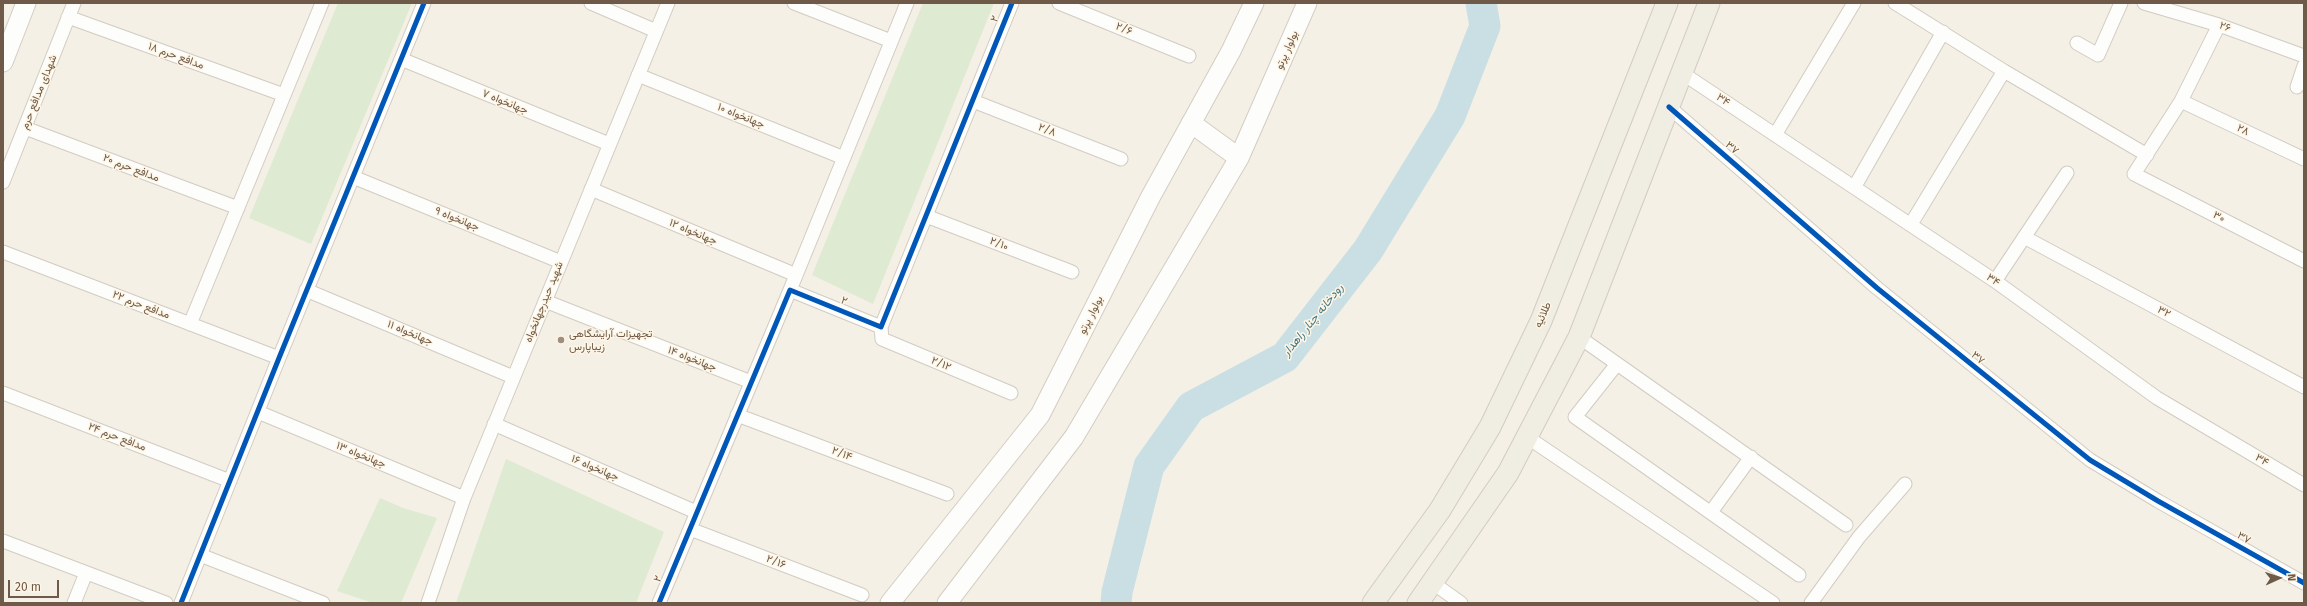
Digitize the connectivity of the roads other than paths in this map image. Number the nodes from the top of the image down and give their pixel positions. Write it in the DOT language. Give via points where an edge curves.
graph roads {
  1 [pos="26,3"];
  2 [pos="74,3"];
  3 [pos="322,3"];
  4 [pos="424,3"];
  5 [pos="591,3"];
  6 [pos="668,3"];
  7 [pos="794,3"];
  8 [pos="907,3"];
  9 [pos="1012,3"];
  10 [pos="1059,3"];
  11 [pos="1254,3"];
  12 [pos="1307,3"];
  13 [pos="1667,3"];
  14 [pos="1709,3"];
  15 [pos="1854,3"];
  16 [pos="1895,3"];
  17 [pos="2121,3"];
  18 [pos="2144,3"];
  19 [pos="68,17"];
  20 [pos="2219,25"];
  21 [pos="656,30"];
  22 [pos="1943,32"];
  23 [pos="891,41"];
  24 [pos="2077,43"];
  25 [pos="1189,56"];
  26 [pos="2304,56"];
  27 [pos="401,59"];
  28 [pos="3,62"];
  29 [pos="2304,66"];
  30 [pos="2004,71"];
  31 [pos="1682,72"];
  32 [pos="638,75"];
  33 [pos="2297,87"];
  34 [pos="284,95"];
  35 [pos="973,101"];
  36 [pos="2181,101"];
  37 [pos="1669,107"];
  38 [pos="1191,123"];
  39 [pos="24,128"];
  40 [pos="1774,135"];
  41 [pos="609,144"];
  42 [pos="2147,155"];
  43 [pos="844,158"];
  44 [pos="1239,158"];
  45 [pos="1121,159"];
  46 [pos="2304,159"];
  47 [pos="2067,173"];
  48 [pos="353,177"];
  49 [pos="3,182"];
  50 [pos="1855,186"];
  51 [pos="591,189"];
  52 [pos="238,208"];
  53 [pos="926,216"];
  54 [pos="1911,224"];
  55 [pos="2024,237"];
  56 [pos="3,252"];
  57 [pos="2304,261"];
  58 [pos="561,262"];
  59 [pos="1072,272"];
  60 [pos="796,275"];
  61 [pos="1995,281"];
  62 [pos="306,290"];
  63 [pos="790,290"];
  64 [pos="545,301"];
  65 [pos="190,324"];
  66 [pos="881,327"];
  67 [pos="1579,337"];
  68 [pos="279,358"];
  69 [pos="1617,364"];
  70 [pos="513,377"];
  71 [pos="751,382"];
  72 [pos="2304,387"];
  73 [pos="3,392"];
  74 [pos="1011,393"];
  75 [pos="258,412"];
  76 [pos="737,415"];
  77 [pos="494,424"];
  78 [pos="1527,437"];
  79 [pos="1751,457"];
  80 [pos="230,481"];
  81 [pos="1905,484"];
  82 [pos="2304,485"];
  83 [pos="947,494"];
  84 [pos="464,498"];
  85 [pos="696,512"];
  86 [pos="1711,512"];
  87 [pos="1846,525"];
  88 [pos="690,529"];
  89 [pos="3,541"];
  90 [pos="200,555"];
  91 [pos="86,573"];
  92 [pos="1799,575"];
  93 [pos="2304,583"];
  94 [pos="1433,584"];
  95 [pos="862,595"];
  96 [pos="74,603"];
  97 [pos="166,603"];
  98 [pos="181,603"];
  99 [pos="323,603"];
  100 [pos="428,603"];
  101 [pos="658,603"];
  102 [pos="890,603"];
  103 [pos="948,603"];
  104 [pos="1373,603"];
  105 [pos="1418,603"];
  106 [pos="1461,603"];
  107 [pos="1773,603"];
  108 [pos="1811,603"];
  1 -- 28 [label="main road"];
  2 -- 19 [label="street, شهدای مدافع حرم"];
  3 -- 34 [label="street"];
  4 -- 27 [label="street"];
  5 -- 21 [label="street"];
  6 -- 21 [label="street, شهید حیدرجهانخواه"];
  7 -- 23 [label="street"];
  8 -- 23 [label="street"];
  9 -- 35 [label="street, ۲"];
  10 -- 25 [label="street, ۲/۶"];
  11 -- 38 [label="main road, بولوار پرتو"];
  12 -- 44 [label="main road, بولوار پرتو"];
  13 -- 104 [label="main road, طلائیه" via="1541,321 1490,427 1440,510"];
  14 -- 31 [label="main road"];
  15 -- 40 [label="street"];
  16 -- 22 [label="street"];
  17 -- 24 [label="street" via="2098,55"];
  18 -- 20 [label="street, ۲۶"];
  19 -- 34 [label="street, مدافع حرم ۱۸"];
  19 -- 39 [label="street, شهدای مدافع حرم"];
  20 -- 26 [label="street, ۲۶"];
  20 -- 36 [label="street"];
  21 -- 32 [label="street, شهید حیدرجهانخواه"];
  22 -- 30 [label="street"];
  22 -- 50 [label="street"];
  23 -- 43 [label="street"];
  27 -- 41 [label="street, جهانخواه ۷"];
  27 -- 48 [label="street"];
  29 -- 33 [label="street"];
  30 -- 42 [label="street"];
  30 -- 54 [label="street"];
  31 -- 37 [label="main road"];
  31 -- 40 [label="street, ۳۴"];
  32 -- 41 [label="street, شهید حیدرجهانخواه"];
  32 -- 43 [label="street, جهانخواه ۱۰"];
  34 -- 52 [label="street"];
  35 -- 45 [label="street, ۲/۸"];
  35 -- 53 [label="street, ۲"];
  36 -- 42 [label="street"];
  36 -- 46 [label="street, ۲۸"];
  37 -- 67 [label="main road"];
  37 -- 93 [label="street, ۳۷" via="1877,288 2090,460"];
  38 -- 44 [label="main road"];
  38 -- 102 [label="main road, بولوار پرتو" via="1040,415"];
  39 -- 49 [label="street, شهدای مدافع حرم"];
  39 -- 52 [label="street, مدافع حرم ۲۰"];
  40 -- 50 [label="street, ۳۴"];
  41 -- 51 [label="street, شهید حیدرجهانخواه"];
  42 -- 57 [label="street, ۳۰" via="2134,174"];
  43 -- 60 [label="street"];
  44 -- 103 [label="main road, بولوار پرتو" via="1074,437"];
  47 -- 55 [label="street"];
  48 -- 58 [label="street, جهانخواه ۹"];
  48 -- 62 [label="street"];
  50 -- 54 [label="street, ۳۴"];
  51 -- 58 [label="street, شهید حیدرجهانخواه"];
  51 -- 60 [label="street, جهانخواه ۱۲"];
  52 -- 65 [label="street"];
  53 -- 59 [label="street, ۲/۱۰"];
  53 -- 66 [label="street, ۲"];
  54 -- 61 [label="street, ۳۴"];
  55 -- 61 [label="street"];
  55 -- 72 [label="street, ۳۲"];
  56 -- 65 [label="street, مدافع حرم ۲۲"];
  58 -- 64 [label="street, شهید حیدرجهانخواه"];
  60 -- 63 [label="street"];
  61 -- 82 [label="street, ۳۴" via="2157,398"];
  62 -- 68 [label="street"];
  62 -- 70 [label="street, جهانخواه ۱۱"];
  63 -- 66 [label="street, ۲"];
  63 -- 71 [label="street, ۲"];
  64 -- 70 [label="street, شهید حیدرجهانخواه"];
  64 -- 71 [label="street, جهانخواه ۱۴"];
  65 -- 68 [label="street, مدافع حرم ۲۲"];
  66 -- 74 [label="street, ۲/۱۲" via="882,339"];
  67 -- 69 [label="street"];
  67 -- 78 [label="main road"];
  68 -- 75 [label="street"];
  69 -- 79 [label="street"];
  69 -- 86 [label="street" via="1575,417"];
  70 -- 77 [label="street, شهید حیدرجهانخواه"];
  71 -- 76 [label="street, ۲"];
  73 -- 80 [label="street, مدافع حرم ۲۴"];
  75 -- 80 [label="street"];
  75 -- 84 [label="street, جهانخواه ۱۳"];
  76 -- 83 [label="street, ۲/۱۴"];
  76 -- 85 [label="street, ۲"];
  77 -- 84 [label="street, شهید حیدرجهانخواه"];
  77 -- 85 [label="street, جهانخواه ۱۶"];
  78 -- 94 [label="main road" via="1508,473"];
  78 -- 107 [label="street"];
  79 -- 86 [label="street"];
  79 -- 87 [label="street"];
  80 -- 90 [label="street"];
  81 -- 108 [label="street" via="1859,537"];
  84 -- 100 [label="street, شهید حیدرجهانخواه"];
  85 -- 88 [label="street, ۲"];
  86 -- 92 [label="street"];
  88 -- 95 [label="street, ۲/۱۶"];
  88 -- 101 [label="street, ۲"];
  89 -- 91 [label="street"];
  90 -- 98 [label="street"];
  90 -- 99 [label="street"];
  91 -- 96 [label="street"];
  91 -- 97 [label="street"];
  94 -- 105 [label="main road"];
  94 -- 106 [label="street"];
}
